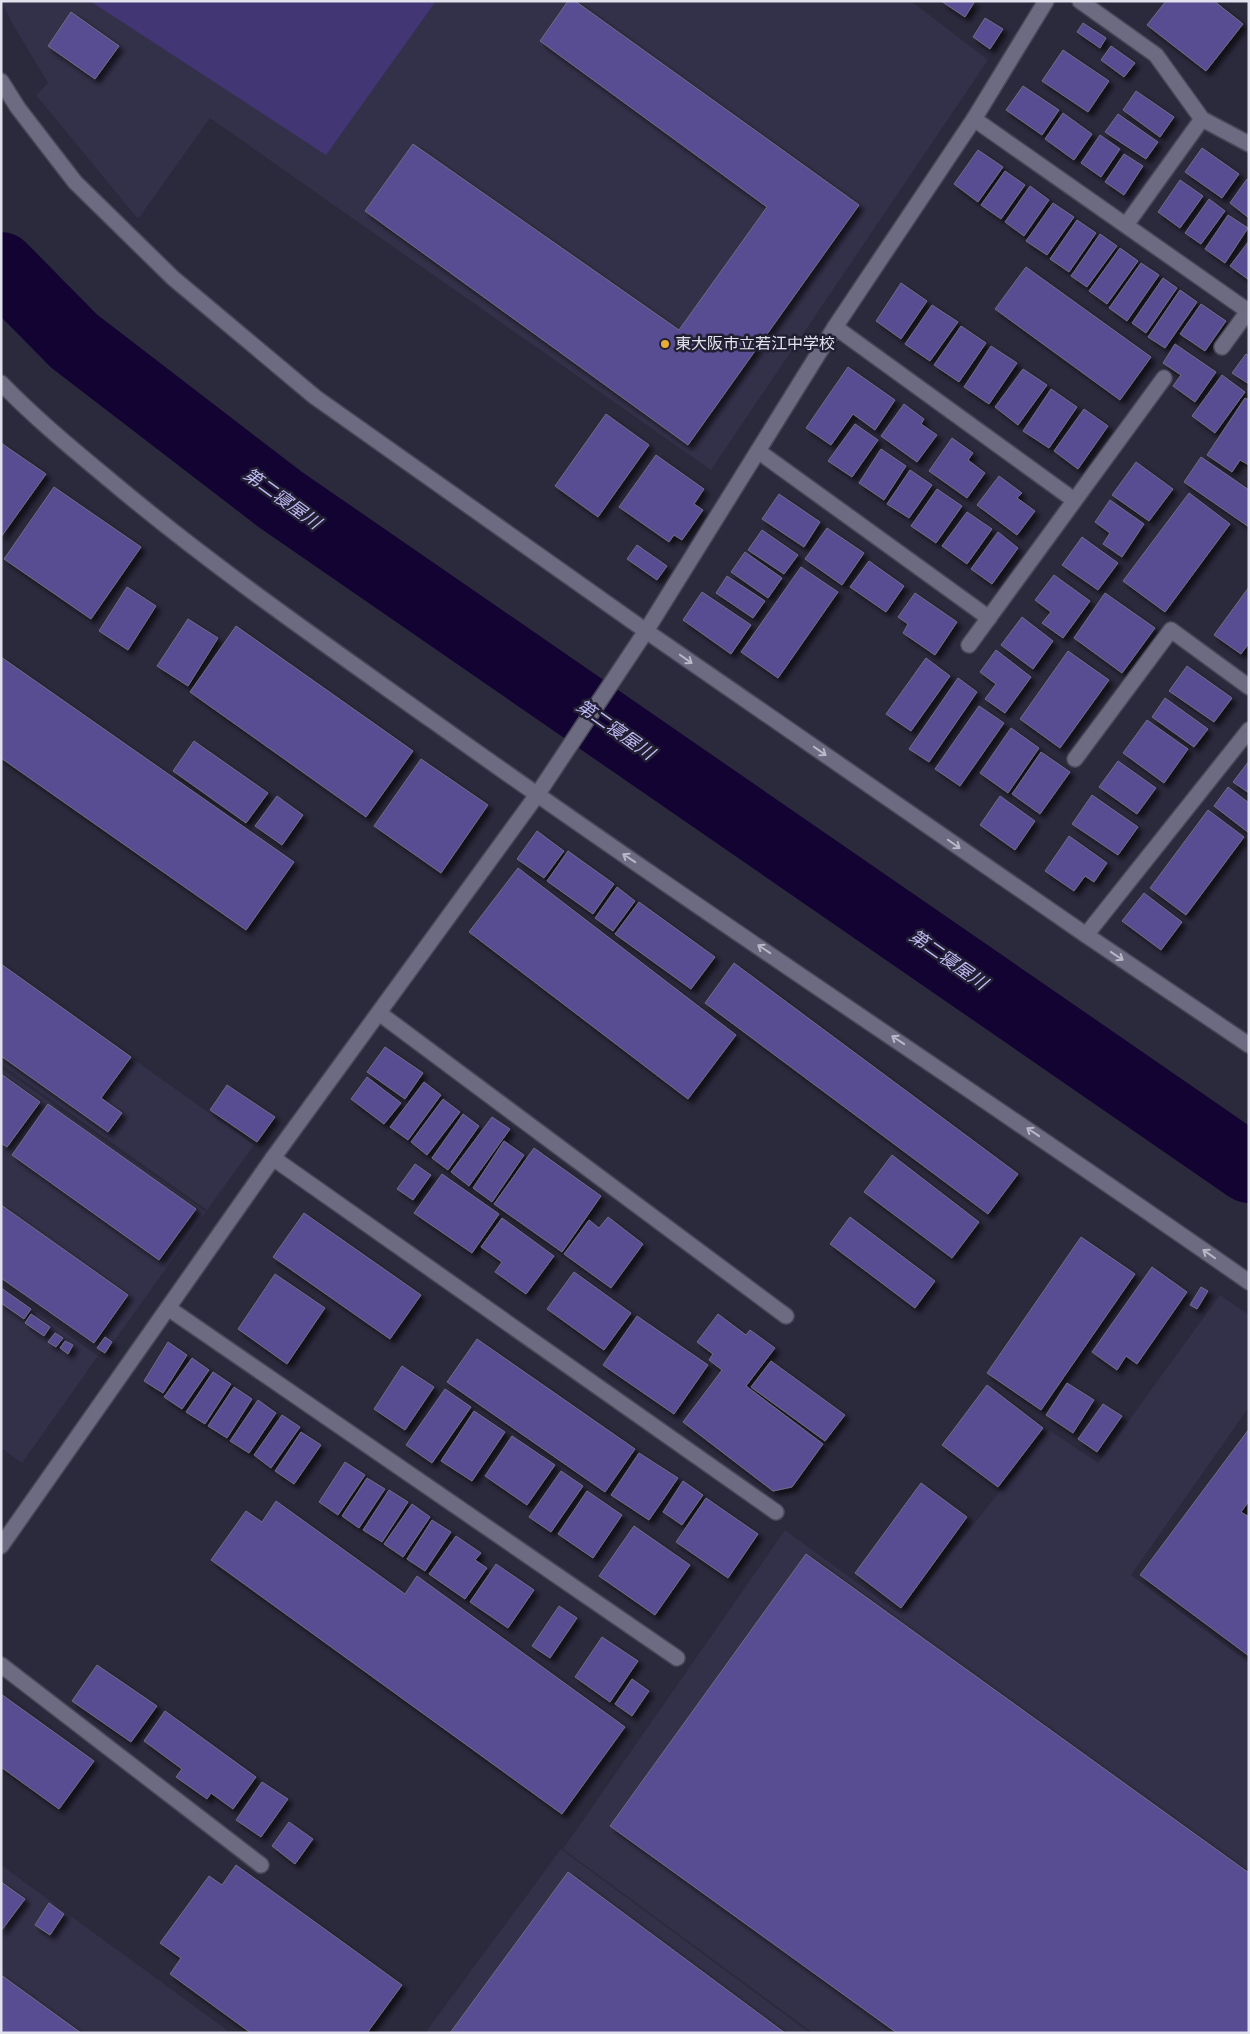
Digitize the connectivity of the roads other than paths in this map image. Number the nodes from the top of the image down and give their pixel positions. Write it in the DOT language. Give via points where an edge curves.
graph roads {
  1 [pos="1046,1"];
  2 [pos="1080,1"];
  3 [pos="1,81"];
  4 [pos="974,119"];
  5 [pos="1202,119"];
  6 [pos="1249,144"];
  7 [pos="1126,225"];
  8 [pos="1248,311"];
  9 [pos="835,326"];
  10 [pos="1222,347"];
  11 [pos="1164,378"];
  12 [pos="1,383"];
  13 [pos="758,451"];
  14 [pos="1074,500"];
  15 [pos="989,618"];
  16 [pos="646,631"];
  17 [pos="969,644"];
  18 [pos="1249,687"];
  19 [pos="1249,730"];
  20 [pos="1075,759"];
  21 [pos="537,795"];
  22 [pos="1086,935"];
  23 [pos="379,1013"];
  24 [pos="1249,1045"];
  25 [pos="273,1158"];
  26 [pos="1249,1282"];
  27 [pos="168,1308"];
  28 [pos="786,1316"];
  29 [pos="776,1512"];
  30 [pos="1,1546"];
  31 [pos="677,1658"];
  32 [pos="1,1665"];
  33 [pos="261,1865"];
  1 -- 4 [label="street"];
  2 -- 5 [label="street" via="1156,55"];
  3 -- 16 [label="street" via="75,182 173,278 315,397"];
  4 -- 7 [label="street"];
  4 -- 9 [label="street"];
  5 -- 6 [label="street"];
  5 -- 7 [label="street"];
  7 -- 8 [label="street"];
  8 -- 10 [label="street"];
  9 -- 13 [label="street"];
  9 -- 14 [label="street"];
  11 -- 14 [label="street"];
  12 -- 21 [label="street" via="29,412 157,520 297,625"];
  13 -- 15 [label="street"];
  13 -- 16 [label="street"];
  14 -- 15 [label="street"];
  15 -- 17 [label="street"];
  16 -- 21 [label="street"];
  16 -- 22 [label="street, one-way"];
  18 -- 20 [label="street" via="1171,630"];
  19 -- 22 [label="street"];
  21 -- 23 [label="street"];
  26 -- 21 [label="street, one-way"];
  22 -- 24 [label="street, one-way"];
  23 -- 25 [label="street"];
  23 -- 28 [label="street"];
  25 -- 27 [label="street"];
  25 -- 29 [label="street"];
  27 -- 30 [label="street"];
  27 -- 31 [label="street"];
  32 -- 33 [label="street"];
}
